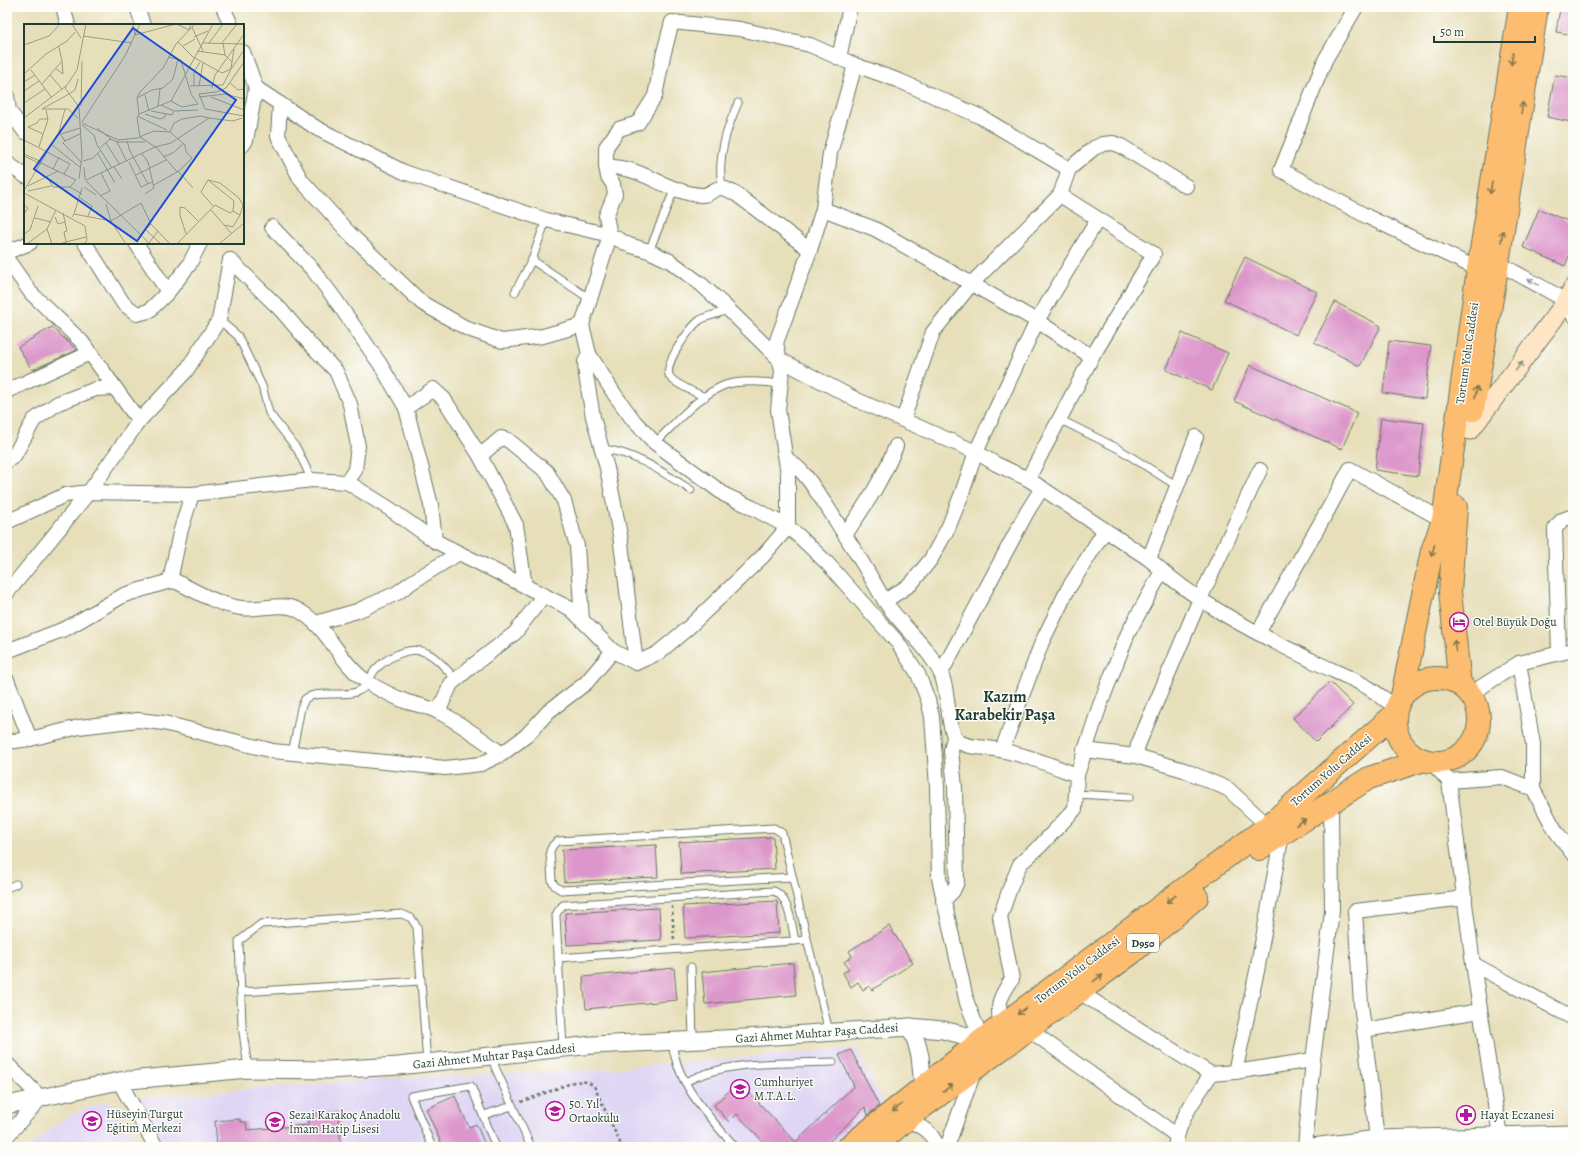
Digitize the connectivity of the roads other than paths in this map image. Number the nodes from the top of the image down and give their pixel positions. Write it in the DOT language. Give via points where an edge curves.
graph roads {
  1 [pos="63,7"];
  2 [pos="137,7"];
  3 [pos="223,7"];
  4 [pos="850,7"];
  5 [pos="1356,7"];
  6 [pos="1520,7"];
  7 [pos="1537,7"];
  8 [pos="68,24"];
  9 [pos="143,24"];
  10 [pos="231,24"];
  11 [pos="244,55"];
  12 [pos="839,58"];
  13 [pos="855,65"];
  14 [pos="256,88"];
  15 [pos="7,96"];
  16 [pos="738,103"];
  17 [pos="280,104"];
  18 [pos="24,131"];
  19 [pos="244,143"];
  20 [pos="7,163"];
  21 [pos="606,166"];
  22 [pos="1069,169"];
  23 [pos="24,175"];
  24 [pos="1186,186"];
  25 [pos="674,188"];
  26 [pos="722,188"];
  27 [pos="1060,195"];
  28 [pos="823,209"];
  29 [pos="1098,219"];
  30 [pos="546,220"];
  31 [pos="272,227"];
  32 [pos="610,235"];
  33 [pos="27,244"];
  34 [pos="86,244"];
  35 [pos="137,244"];
  36 [pos="200,244"];
  37 [pos="810,250"];
  38 [pos="649,251"];
  39 [pos="7,252"];
  40 [pos="7,259"];
  41 [pos="532,260"];
  42 [pos="1488,266"];
  43 [pos="972,283"];
  44 [pos="168,292"];
  45 [pos="515,292"];
  46 [pos="590,299"];
  47 [pos="1571,301"];
  48 [pos="728,309"];
  49 [pos="219,320"];
  50 [pos="1037,321"];
  51 [pos="582,326"];
  52 [pos="90,353"];
  53 [pos="589,354"];
  54 [pos="1092,357"];
  55 [pos="779,359"];
  56 [pos="780,384"];
  57 [pos="115,388"];
  58 [pos="7,391"];
  59 [pos="705,397"];
  60 [pos="406,408"];
  61 [pos="1059,419"];
  62 [pos="903,420"];
  63 [pos="139,421"];
  64 [pos="1470,430"];
  65 [pos="1196,437"];
  66 [pos="655,443"];
  67 [pos="896,446"];
  68 [pos="602,449"];
  69 [pos="976,452"];
  70 [pos="480,456"];
  71 [pos="787,459"];
  72 [pos="7,461"];
  73 [pos="1260,470"];
  74 [pos="1028,479"];
  75 [pos="312,480"];
  76 [pos="347,482"];
  77 [pos="1177,486"];
  78 [pos="1042,488"];
  79 [pos="690,490"];
  80 [pos="88,492"];
  81 [pos="192,494"];
  82 [pos="1573,516"];
  83 [pos="1443,520"];
  84 [pos="7,522"];
  85 [pos="788,527"];
  86 [pos="1104,530"];
  87 [pos="845,535"];
  88 [pos="436,541"];
  89 [pos="459,553"];
  90 [pos="1149,559"];
  91 [pos="1162,571"];
  92 [pos="170,581"];
  93 [pos="525,586"];
  94 [pos="7,593"];
  95 [pos="544,595"];
  96 [pos="1200,599"];
  97 [pos="885,602"];
  98 [pos="582,620"];
  99 [pos="316,624"];
  100 [pos="1258,633"];
  101 [pos="7,651"];
  102 [pos="613,651"];
  103 [pos="1566,652"];
  104 [pos="636,663"];
  105 [pos="1519,663"];
  106 [pos="941,673"];
  107 [pos="7,680"];
  108 [pos="456,680"];
  109 [pos="369,683"];
  110 [pos="1465,689"];
  111 [pos="1398,706"];
  112 [pos="438,712"];
  113 [pos="954,737"];
  114 [pos="30,739"];
  115 [pos="7,742"];
  116 [pos="1002,750"];
  117 [pos="1084,750"];
  118 [pos="292,754"];
  119 [pos="502,754"];
  120 [pos="1136,756"];
  121 [pos="1427,761"];
  122 [pos="1077,775"];
  123 [pos="1449,781"];
  124 [pos="1533,789"];
  125 [pos="1077,794"];
  126 [pos="1129,796"];
  127 [pos="1331,803"];
  128 [pos="1275,830"];
  129 [pos="1573,854"];
  130 [pos="792,877"];
  131 [pos="16,884"];
  132 [pos="7,888"];
  133 [pos="1465,898"];
  134 [pos="943,901"];
  135 [pos="1332,911"];
  136 [pos="1355,911"];
  137 [pos="807,940"];
  138 [pos="795,941"];
  139 [pos="558,958"];
  140 [pos="1473,964"];
  141 [pos="692,967"];
  142 [pos="421,981"];
  143 [pos="241,992"];
  144 [pos="1079,992"];
  145 [pos="1480,1011"];
  146 [pos="1573,1018"];
  147 [pos="1001,1026"];
  148 [pos="910,1027"];
  149 [pos="1028,1029"];
  150 [pos="1364,1030"];
  151 [pos="829,1032"];
  152 [pos="693,1040"];
  153 [pos="982,1040"];
  154 [pos="672,1041"];
  155 [pos="563,1048"];
  156 [pos="493,1056"];
  157 [pos="1313,1060"];
  158 [pos="833,1062"];
  159 [pos="427,1063"];
  160 [pos="7,1064"];
  161 [pos="976,1067"];
  162 [pos="248,1069"];
  163 [pos="1235,1072"];
  164 [pos="1210,1074"];
  165 [pos="119,1081"];
  166 [pos="685,1082"];
  167 [pos="923,1087"];
  168 [pos="41,1098"];
  169 [pos="7,1105"];
  170 [pos="512,1106"];
  171 [pos="484,1115"];
  172 [pos="906,1120"];
  173 [pos="1573,1134"];
  174 [pos="7,1136"];
  175 [pos="1501,1140"];
  176 [pos="1176,1141"];
  177 [pos="1377,1143"];
  178 [pos="156,1147"];
  179 [pos="432,1147"];
  180 [pos="496,1147"];
  181 [pos="531,1147"];
  182 [pos="735,1147"];
  183 [pos="848,1147"];
  184 [pos="874,1147"];
  185 [pos="938,1147"];
  186 [pos="947,1147"];
  187 [pos="1305,1147"];
  188 [pos="1312,1147"];
  1 -- 8 [label="street"];
  2 -- 9 [label="street"];
  3 -- 10 [label="street"];
  4 -- 12 [label="street"];
  5 -- 42 [label="street" via="1325,60 1281,170 1368,217"];
  6 -- 42 [label="highway, Tortum Yolu Caddesi, one-way"];
  42 -- 7 [label="highway, Tortum Yolu Caddesi, one-way"];
  11 -- 14 [label="street"];
  12 -- 13 [label="street"];
  12 -- 21 [label="street" via="810,45 740,29 672,22 655,96 638,123 619,129 606,147"];
  13 -- 22 [label="street" via="900,81 981,118"];
  13 -- 28 [label="street" via="830,153"];
  14 -- 17 [label="street"];
  14 -- 19 [label="street"];
  15 -- 18 [label="street" via="9,111"];
  16 -- 26 [label="lane" via="729,123 721,158"];
  17 -- 30 [label="street" via="318,129 404,172"];
  17 -- 51 [label="street" via="278,136 301,180 349,233 422,303 468,329 502,341 543,336"];
  20 -- 23 [label="street"];
  21 -- 25 [label="street" via="629,170"];
  21 -- 32 [label="street" via="614,194 606,216"];
  22 -- 24 [label="street" via="1094,148 1113,143 1134,153"];
  22 -- 27 [label="street"];
  25 -- 26 [label="street" via="701,195"];
  25 -- 38 [label="lane"];
  26 -- 37 [label="street" via="736,194"];
  27 -- 29 [label="street"];
  27 -- 43 [label="street"];
  28 -- 37 [label="street"];
  28 -- 43 [label="street" via="875,229"];
  29 -- 50 [label="street"];
  29 -- 54 [label="street" via="1154,254"];
  30 -- 32 [label="street"];
  30 -- 41 [label="lane"];
  31 -- 60 [label="street" via="313,270 335,299 380,364"];
  32 -- 38 [label="street" via="629,245"];
  32 -- 46 [label="street"];
  33 -- 39 [label="street"];
  34 -- 44 [label="street" via="123,303 137,314 149,311"];
  35 -- 44 [label="street"];
  36 -- 44 [label="street" via="189,265"];
  37 -- 55 [label="street" via="776,343"];
  38 -- 48 [label="street" via="670,261"];
  40 -- 52 [label="street" via="31,293 82,342"];
  41 -- 45 [label="lane"];
  41 -- 46 [label="lane"];
  47 -- 42 [label="street, one-way"];
  64 -- 42 [label="highway, Tortum Yolu Caddesi, one-way"];
  42 -- 83 [label="highway, Tortum Yolu Caddesi"];
  43 -- 50 [label="street"];
  43 -- 62 [label="street" via="933,332"];
  46 -- 51 [label="street"];
  64 -- 47 [label="main road, one-way"];
  48 -- 55 [label="street"];
  48 -- 59 [label="lane" via="706,317 696,324 681,343 668,367 668,374 673,380"];
  49 -- 63 [label="street" via="186,371"];
  49 -- 75 [label="lane" via="238,336 262,386 269,413 297,449"];
  49 -- 76 [label="street" via="230,260 281,310 336,371 350,404 358,446 355,470"];
  50 -- 54 [label="street"];
  50 -- 69 [label="street"];
  51 -- 53 [label="street"];
  52 -- 57 [label="street"];
  52 -- 58 [label="street"];
  53 -- 66 [label="street" via="634,421"];
  53 -- 68 [label="street" via="585,362 586,375 592,417"];
  54 -- 61 [label="street"];
  55 -- 56 [label="street" via="782,371"];
  55 -- 62 [label="street" via="857,400"];
  56 -- 59 [label="lane" via="754,382 726,385"];
  56 -- 71 [label="street" via="778,410"];
  57 -- 63 [label="street"];
  57 -- 72 [label="street" via="96,389 58,403 34,420 14,456"];
  59 -- 66 [label="lane"];
  60 -- 70 [label="street" via="433,389 444,399"];
  60 -- 88 [label="street" via="431,505"];
  61 -- 74 [label="street"];
  61 -- 77 [label="lane" via="1119,449"];
  62 -- 69 [label="street"];
  63 -- 80 [label="street"];
  110 -- 64 [label="highway, Tortum Yolu Caddesi, one-way" via="1454,640 1450,592 1456,509"];
  65 -- 77 [label="street"];
  66 -- 85 [label="street" via="725,495"];
  67 -- 87 [label="street" via="886,472"];
  68 -- 79 [label="lane" via="614,450 634,458"];
  68 -- 104 [label="street" via="620,535"];
  69 -- 74 [label="street"];
  69 -- 97 [label="street" via="961,496 931,559 911,584"];
  70 -- 93 [label="street" via="516,525"];
  70 -- 98 [label="street" via="501,438 508,440 547,472 564,501 577,546"];
  71 -- 85 [label="street"];
  71 -- 87 [label="street" via="799,467 809,480"];
  73 -- 96 [label="street"];
  74 -- 78 [label="street"];
  75 -- 76 [label="street"];
  75 -- 81 [label="street"];
  76 -- 88 [label="street"];
  77 -- 90 [label="street"];
  78 -- 86 [label="street"];
  78 -- 106 [label="street"];
  80 -- 81 [label="street"];
  80 -- 84 [label="street" via="65,495"];
  80 -- 94 [label="street"];
  81 -- 92 [label="street" via="180,533"];
  82 -- 103 [label="street" via="1562,520 1555,529"];
  83 -- 100 [label="street" via="1350,469"];
  83 -- 111 [label="highway, Tortum Yolu Caddesi, one-way" via="1432,550"];
  85 -- 104 [label="street" via="763,556 688,628 658,652"];
  85 -- 134 [label="street" via="833,569 898,643 918,674 932,717 939,878"];
  86 -- 90 [label="street"];
  86 -- 116 [label="street" via="1068,590 1042,642"];
  87 -- 97 [label="street"];
  88 -- 89 [label="street"];
  89 -- 93 [label="street"];
  89 -- 99 [label="street" via="397,593 357,611"];
  90 -- 91 [label="street"];
  91 -- 96 [label="street"];
  91 -- 117 [label="street" via="1128,633"];
  92 -- 99 [label="street" via="228,605 255,609 287,607 297,610"];
  92 -- 101 [label="street" via="124,595 67,628"];
  93 -- 95 [label="street"];
  95 -- 98 [label="street" via="571,608"];
  95 -- 108 [label="street" via="515,633"];
  96 -- 100 [label="street"];
  96 -- 120 [label="street" via="1138,745"];
  97 -- 106 [label="street" via="925,648"];
  98 -- 102 [label="street"];
  99 -- 109 [label="street" via="355,672"];
  100 -- 111 [label="street" via="1368,687"];
  102 -- 104 [label="street"];
  102 -- 119 [label="street" via="586,683 549,711 526,736"];
  103 -- 105 [label="street"];
  105 -- 110 [label="street"];
  105 -- 124 [label="street" via="1533,744"];
  106 -- 113 [label="street"];
  107 -- 114 [label="street"];
  108 -- 109 [label="lane" via="428,653 419,651 404,652 386,661 373,673"];
  108 -- 112 [label="street" via="451,684"];
  109 -- 112 [label="street" via="406,701"];
  109 -- 118 [label="lane" via="349,694 312,695 305,699"];
  110 -- 111 [label="highway, Tortum Yolu Caddesi" via="1448,679 1422,680 1410,687"];
  110 -- 121 [label="highway, Tortum Yolu Caddesi" via="1477,705 1480,718 1473,744 1455,759 1443,762"];
  111 -- 121 [label="highway, Tortum Yolu Caddesi" via="1394,719 1401,743 1409,752"];
  111 -- 128 [label="highway, Tortum Yolu Caddesi"];
  112 -- 119 [label="street" via="480,737"];
  113 -- 116 [label="street" via="962,744"];
  113 -- 134 [label="street" via="951,751 955,787 957,882 953,891"];
  114 -- 115 [label="street"];
  114 -- 118 [label="street" via="79,727 138,720 164,723"];
  116 -- 122 [label="street"];
  117 -- 120 [label="street"];
  117 -- 122 [label="street"];
  118 -- 119 [label="street" via="445,768 481,764"];
  120 -- 128 [label="street" via="1184,770 1228,789"];
  121 -- 123 [label="street"];
  121 -- 127 [label="highway, Tortum Yolu Caddesi / D950" via="1369,778"];
  122 -- 125 [label="street"];
  123 -- 124 [label="street" via="1502,777"];
  123 -- 133 [label="street"];
  124 -- 129 [label="street" via="1555,830"];
  125 -- 126 [label="lane"];
  125 -- 147 [label="street" via="1075,809 1020,864 1000,917 1012,979 1002,993 998,1012"];
  128 -- 127 [label="highway, Tortum Yolu Caddesi / D950, one-way"];
  127 -- 135 [label="street"];
  144 -- 128 [label="highway, Tortum Yolu Caddesi / D950, one-way" via="1132,953"];
  128 -- 147 [label="highway, Tortum Yolu Caddesi, one-way"];
  128 -- 163 [label="street" via="1257,971"];
  130 -- 130 [label="lane" via="782,833 774,828 558,840 550,851 552,881 561,890"];
  130 -- 137 [label="lane"];
  131 -- 132 [label="lane"];
  133 -- 136 [label="street"];
  133 -- 140 [label="street"];
  134 -- 153 [label="street" via="967,1003"];
  135 -- 136 [label="street"];
  135 -- 157 [label="street"];
  136 -- 150 [label="street"];
  137 -- 138 [label="lane"];
  137 -- 151 [label="lane"];
  138 -- 139 [label="lane"];
  138 -- 139 [label="lane" via="785,900 774,891 563,905 556,915"];
  139 -- 155 [label="lane"];
  140 -- 145 [label="street"];
  140 -- 146 [label="street"];
  141 -- 152 [label="lane"];
  142 -- 143 [label="lane"];
  142 -- 143 [label="lane" via="416,927 412,918 402,914 261,924 239,941"];
  142 -- 159 [label="lane"];
  143 -- 162 [label="lane"];
  144 -- 149 [label="highway, Tortum Yolu Caddesi / D950"];
  144 -- 164 [label="street"];
  145 -- 150 [label="street"];
  145 -- 175 [label="street"];
  147 -- 153 [label="highway, Tortum Yolu Caddesi"];
  148 -- 151 [label="street, Gazi Ahmet Muhtar Paşa Caddesi"];
  148 -- 153 [label="street, Gazi Ahmet Muhtar Paşa Caddesi" via="943,1030"];
  148 -- 167 [label="street" via="920,1056"];
  149 -- 161 [label="highway, Tortum Yolu Caddesi / D950"];
  149 -- 176 [label="street"];
  150 -- 177 [label="street"];
  151 -- 152 [label="street, Gazi Ahmet Muhtar Paşa Caddesi"];
  152 -- 154 [label="street, Gazi Ahmet Muhtar Paşa Caddesi"];
  153 -- 167 [label="highway, Tortum Yolu Caddesi"];
  154 -- 155 [label="street, Gazi Ahmet Muhtar Paşa Caddesi"];
  154 -- 166 [label="lane" via="675,1062"];
  155 -- 156 [label="street, Gazi Ahmet Muhtar Paşa Caddesi"];
  156 -- 159 [label="street, Gazi Ahmet Muhtar Paşa Caddesi"];
  156 -- 170 [label="lane" via="495,1067"];
  157 -- 163 [label="street"];
  157 -- 187 [label="street"];
  158 -- 166 [label="lane" via="739,1066 706,1072"];
  159 -- 162 [label="street, Gazi Ahmet Muhtar Paşa Caddesi" via="327,1070"];
  160 -- 168 [label="street"];
  172 -- 161 [label="highway, Tortum Yolu Caddesi / D950, one-way"];
  161 -- 186 [label="street"];
  162 -- 165 [label="street, Gazi Ahmet Muhtar Paşa Caddesi"];
  163 -- 164 [label="street"];
  164 -- 176 [label="street" via="1183,1121"];
  165 -- 168 [label="street, Gazi Ahmet Muhtar Paşa Caddesi"];
  165 -- 178 [label="street"];
  166 -- 182 [label="lane" via="690,1092"];
  167 -- 183 [label="highway, Tortum Yolu Caddesi, one-way"];
  168 -- 169 [label="street, Gazi Ahmet Muhtar Paşa Caddesi"];
  168 -- 174 [label="street"];
  170 -- 171 [label="lane"];
  170 -- 181 [label="lane"];
  171 -- 179 [label="lane" via="471,1086 411,1096"];
  171 -- 180 [label="lane"];
  172 -- 184 [label="highway, Tortum Yolu Caddesi / D950"];
  172 -- 185 [label="street" via="925,1129"];
  173 -- 175 [label="street"];
  175 -- 177 [label="street"];
  177 -- 188 [label="street"];
}
